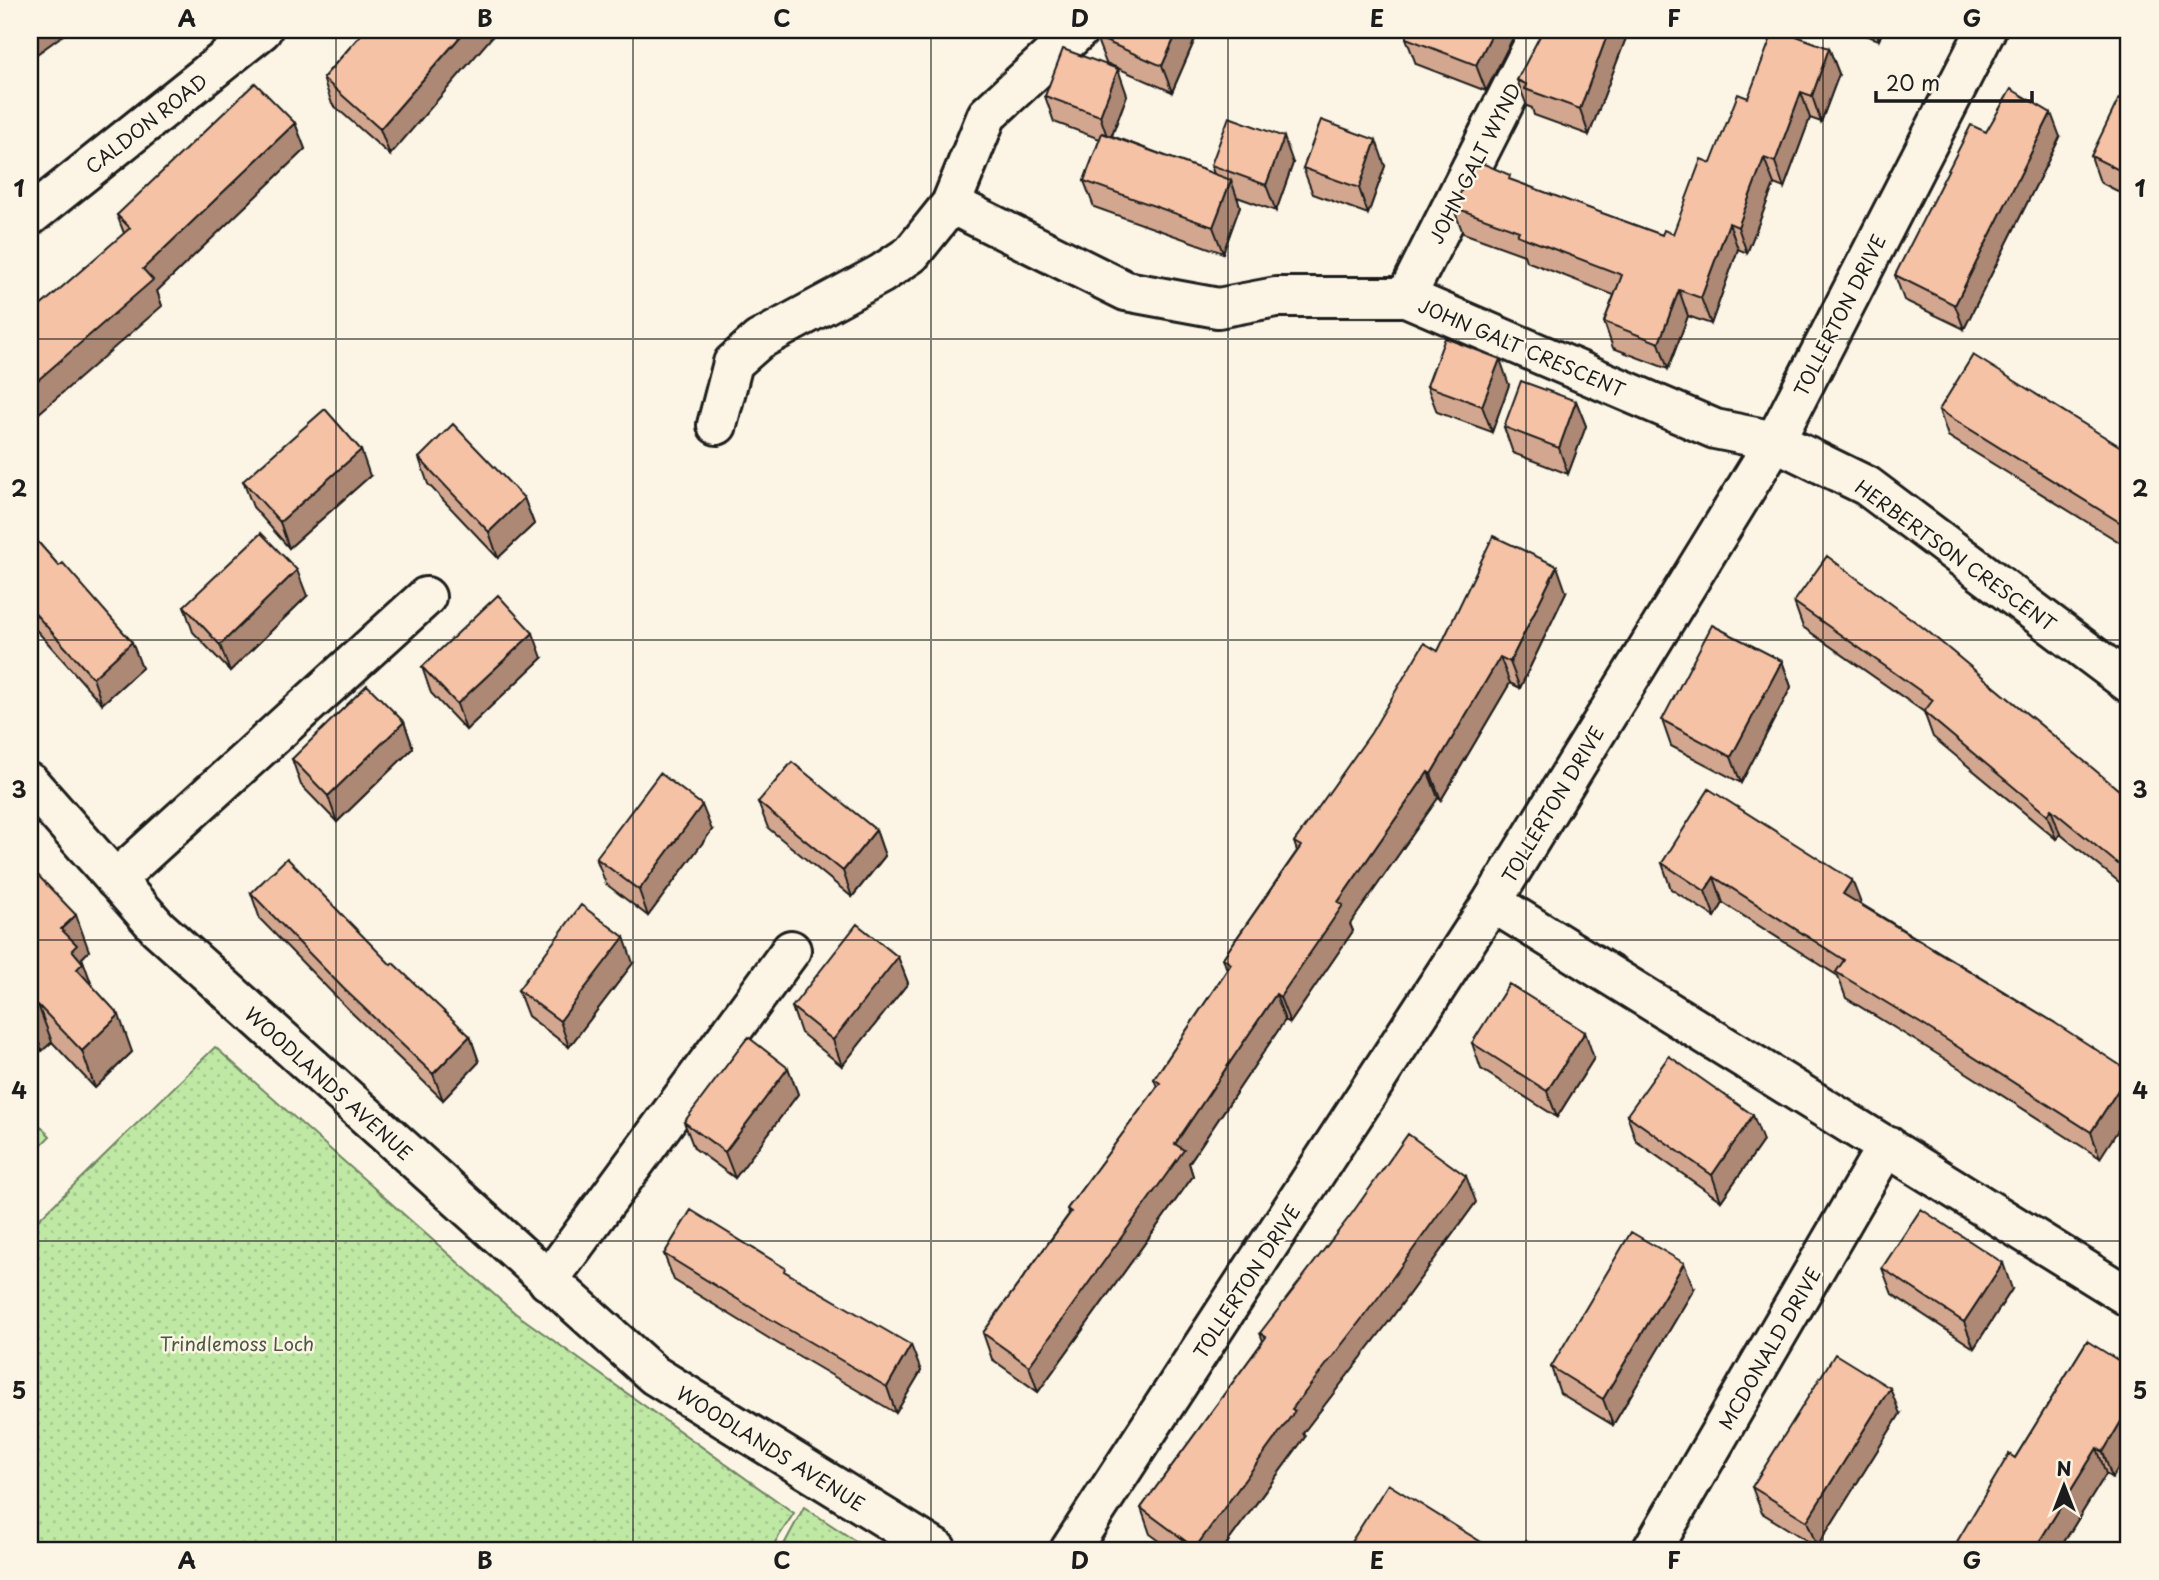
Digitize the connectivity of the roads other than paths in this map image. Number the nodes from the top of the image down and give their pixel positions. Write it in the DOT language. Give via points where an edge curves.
graph roads {
  1 [pos="262,30"];
  2 [pos="1079,30"];
  3 [pos="1541,30"];
  4 [pos="1986,30"];
  5 [pos="951,204"];
  6 [pos="30,216"];
  7 [pos="1406,297"];
  8 [pos="717,425"];
  9 [pos="1774,441"];
  10 [pos="426,597"];
  11 [pos="2129,683"];
  12 [pos="30,783"];
  13 [pos="115,880"];
  14 [pos="1492,902"];
  15 [pos="791,950"];
  16 [pos="1887,1145"];
  17 [pos="548,1280"];
  18 [pos="2129,1297"];
  19 [pos="937,1550"];
  20 [pos="1070,1550"];
  21 [pos="1652,1550"];
  1 -- 6 [label="street, CALDON ROAD"];
  2 -- 5 [label="street" via="987,115"];
  3 -- 7 [label="street, JOHN GALT WYND"];
  4 -- 9 [label="street, TOLLERTON DRIVE"];
  5 -- 7 [label="street, JOHN GALT CRESCENT" via="1126,291 1218,308 1276,297"];
  5 -- 8 [label="street" via="911,254 759,340 733,363"];
  7 -- 9 [label="street, JOHN GALT CRESCENT" via="1714,429"];
  9 -- 11 [label="street, HERBERTSON CRESCENT" via="1867,486"];
  9 -- 14 [label="street, TOLLERTON DRIVE"];
  10 -- 13 [label="street"];
  12 -- 13 [label="street, WOODLANDS AVENUE"];
  13 -- 17 [label="street, WOODLANDS AVENUE" via="158,928"];
  14 -- 16 [label="street"];
  14 -- 20 [label="street, TOLLERTON DRIVE"];
  15 -- 17 [label="street"];
  16 -- 18 [label="street"];
  16 -- 21 [label="street, MCDONALD DRIVE"];
  17 -- 19 [label="street, WOODLANDS AVENUE" via="654,1375"];
}
